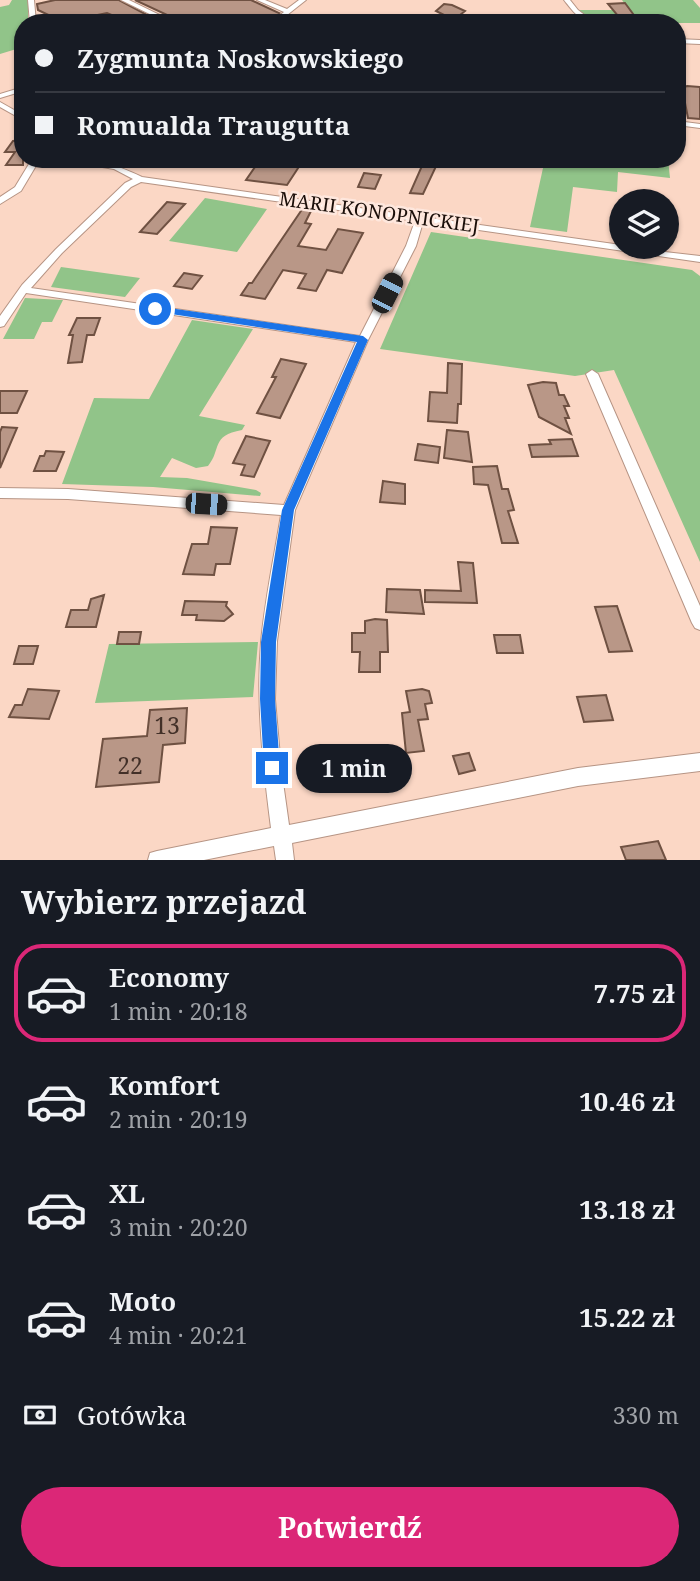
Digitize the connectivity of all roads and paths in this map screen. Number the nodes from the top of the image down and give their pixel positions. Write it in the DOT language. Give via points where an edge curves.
graph roads {
  1 [pos="124,0"];
  2 [pos="260,0"];
  3 [pos="303,0"];
  4 [pos="567,0"];
  5 [pos="289,12"];
  6 [pos="154,14"];
  7 [pos="286,14"];
  8 [pos="580,14"];
  9 [pos="31,168"];
  10 [pos="118,168"];
  11 [pos="140,179"];
  12 [pos="0,201"];
  13 [pos="420,218"];
  14 [pos="700,259"];
  15 [pos="24,290"];
  16 [pos="0,324"];
  17 [pos="363,340"];
  18 [pos="592,374"];
  19 [pos="0,493"];
  20 [pos="288,510"];
  21 [pos="700,623"];
  22 [pos="700,762"];
  23 [pos="281,837"];
  24 [pos="157,860"];
  25 [pos="285,860"];
  1 -- 6 [label="street"];
  2 -- 5 [label="street"];
  3 -- 5 [label="street"];
  4 -- 8 [label="street"];
  5 -- 7 [label="street"];
  9 -- 12 [label="street" via="18,189"];
  10 -- 11 [label="street, MARII KONOPNICKIEJ"];
  11 -- 13 [label="street, MARII KONOPNICKIEJ"];
  11 -- 15 [label="street" via="128,185"];
  13 -- 14 [label="street, MARII KONOPNICKIEJ"];
  13 -- 17 [label="street" via="411,246"];
  15 -- 16 [label="street"];
  15 -- 17 [label="street"];
  17 -- 20 [label="street"];
  18 -- 21 [label="street"];
  19 -- 20 [label="street"];
  20 -- 23 [label="street" via="268,664 272,768"];
  22 -- 23 [label="street" via="578,777"];
  23 -- 24 [label="street"];
  23 -- 25 [label="street"];
}
